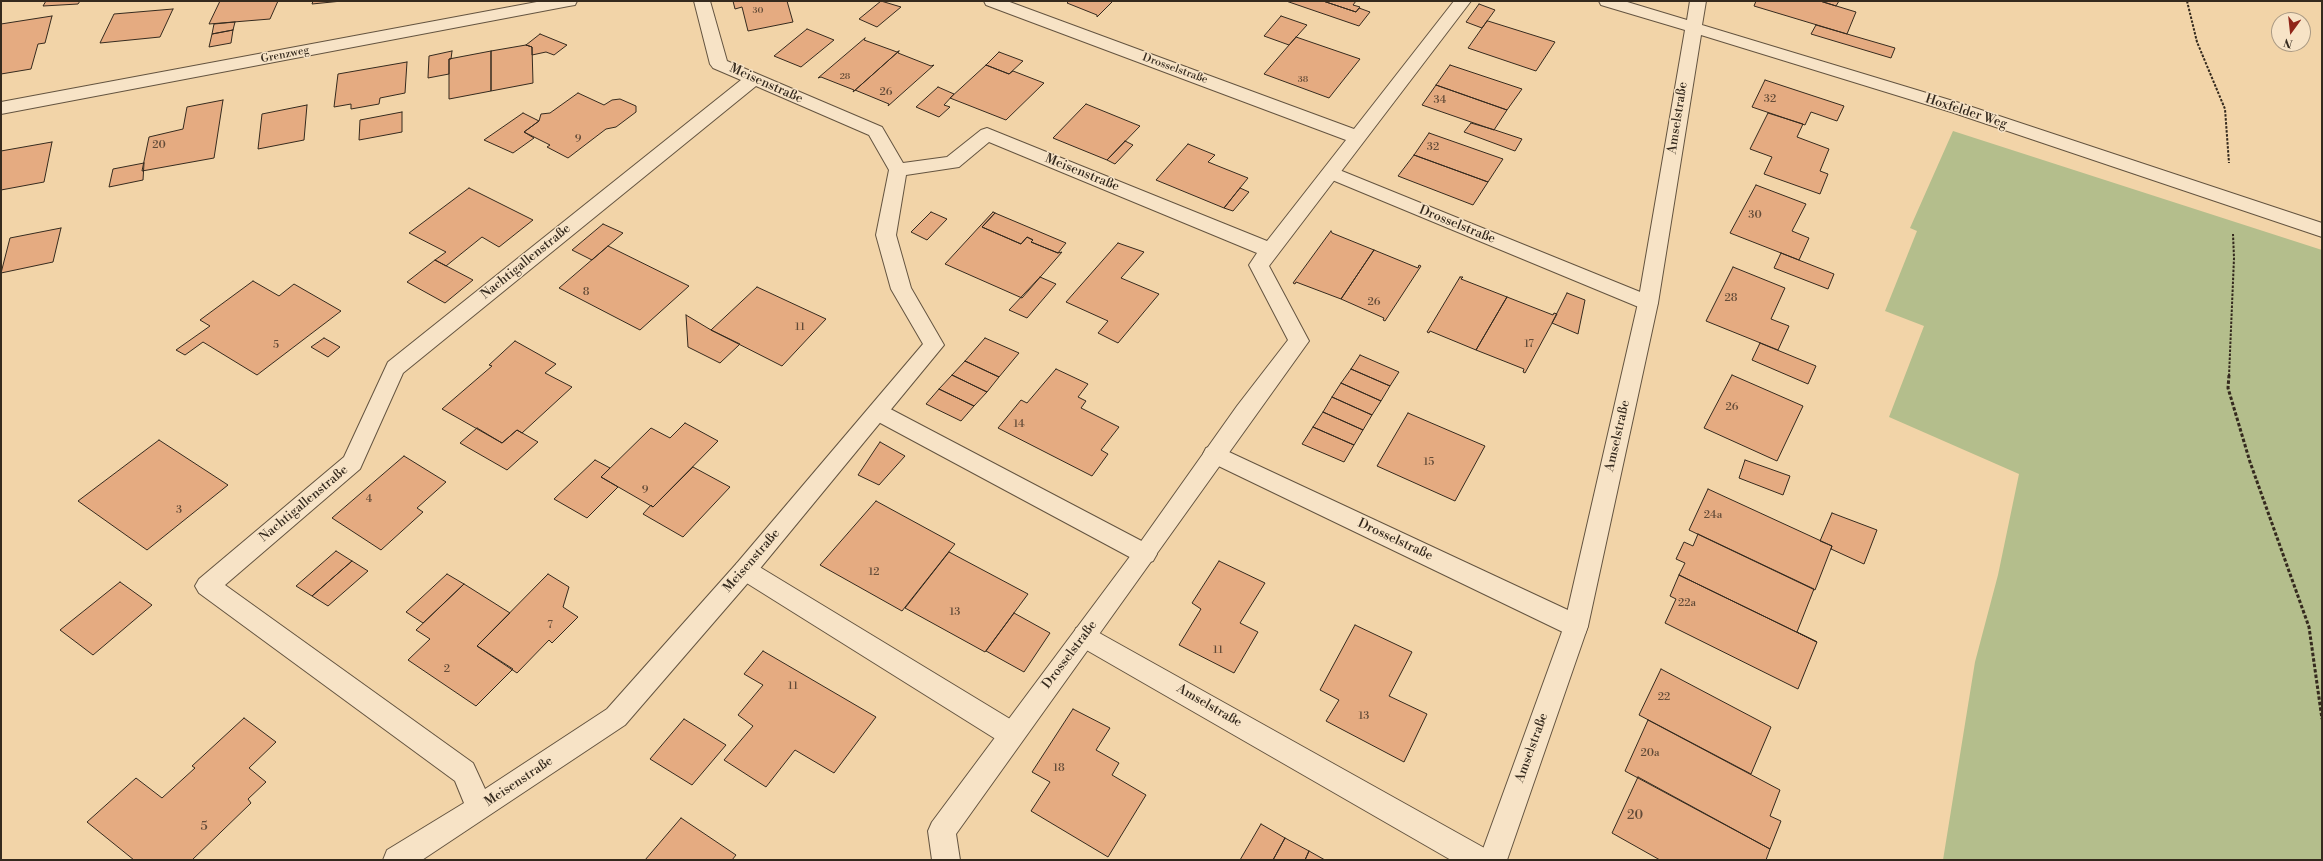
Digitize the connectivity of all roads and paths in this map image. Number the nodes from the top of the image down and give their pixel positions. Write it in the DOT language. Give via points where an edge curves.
graph roads {
  1 [pos="569,1"];
  2 [pos="702,1"];
  3 [pos="992,1"];
  4 [pos="1463,1"];
  5 [pos="1607,1"];
  6 [pos="1698,1"];
  7 [pos="2187,1"];
  8 [pos="1693,28"];
  9 [pos="754,80"];
  10 [pos="1,108"];
  11 [pos="1359,138"];
  12 [pos="898,170"];
  13 [pos="1332,173"];
  14 [pos="2231,202"];
  15 [pos="2322,230"];
  16 [pos="1269,250"];
  17 [pos="1648,303"];
  18 [pos="879,412"];
  19 [pos="1214,454"];
  20 [pos="1145,554"];
  21 [pos="745,570"];
  22 [pos="1576,626"];
  23 [pos="1086,636"];
  24 [pos="2322,719"];
  25 [pos="1011,734"];
  26 [pos="480,808"];
  27 [pos="397,860"];
  28 [pos="946,860"];
  29 [pos="1478,860"];
  30 [pos="1493,860"];
  1 -- 10 [label="street, Grenzweg"];
  2 -- 9 [label="street, Meisenstraße" via="719,64"];
  3 -- 11 [label="street, Drosselstraße"];
  4 -- 11 [label="street, Drosselstraße"];
  5 -- 8 [label="street, Hoxfelder Weg"];
  6 -- 8 [label="street, Amselstraße"];
  7 -- 14 [label="path" via="2197,42 2226,109"];
  8 -- 14 [label="street, Hoxfelder Weg" via="1957,108"];
  8 -- 17 [label="street, Amselstraße"];
  9 -- 12 [label="street, Meisenstraße" via="876,132"];
  9 -- 26 [label="street, Nachtigallenstraße" via="395,368 352,463 207,586 464,772"];
  11 -- 13 [label="street, Drosselstraße"];
  12 -- 16 [label="street, Meisenstraße" via="952,163 986,134"];
  12 -- 18 [label="street, Meisenstraße" via="886,235 901,289 934,345"];
  13 -- 16 [label="street, Drosselstraße"];
  13 -- 17 [label="street, Drosselstraße"];
  14 -- 15 [label="street, Hoxfelder Weg"];
  14 -- 24 [label="path" via="2234,258 2228,388 2250,462 2309,627"];
  16 -- 19 [label="street, Drosselstraße" via="1259,265 1299,341"];
  17 -- 22 [label="street, Amselstraße"];
  18 -- 20 [label="street"];
  18 -- 21 [label="street, Meisenstraße"];
  19 -- 20 [label="street, Drosselstraße"];
  19 -- 22 [label="street, Drosselstraße"];
  20 -- 23 [label="street, Drosselstraße"];
  21 -- 25 [label="street"];
  21 -- 26 [label="street, Meisenstraße" via="616,717"];
  22 -- 30 [label="street, Amselstraße"];
  23 -- 25 [label="street, Drosselstraße"];
  23 -- 29 [label="street, Amselstraße"];
  25 -- 28 [label="street, Drosselstraße" via="942,830"];
  26 -- 27 [label="street, Meisenstraße"];
}
